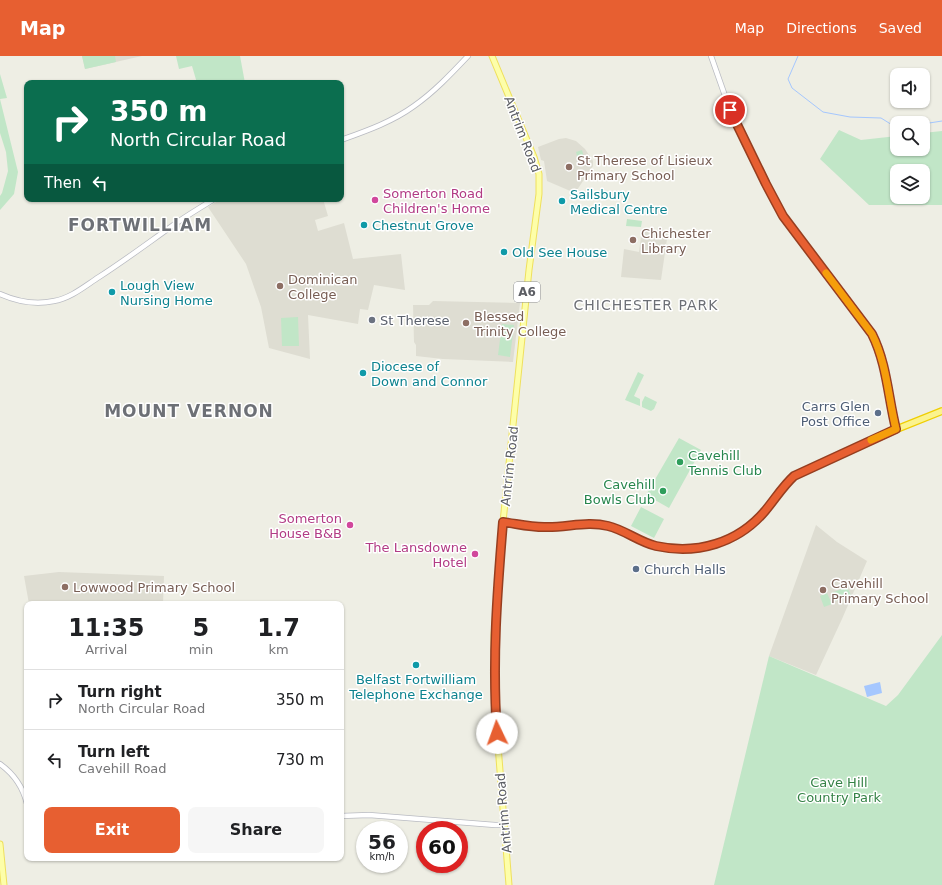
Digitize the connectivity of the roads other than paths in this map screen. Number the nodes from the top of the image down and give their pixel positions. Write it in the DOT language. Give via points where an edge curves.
graph roads {
  1 [pos="468,56"];
  2 [pos="492,56"];
  3 [pos="711,56"];
  4 [pos="344,139"];
  5 [pos="209,202"];
  6 [pos="0,294"];
  7 [pos="942,411"];
  8 [pos="896,429"];
  9 [pos="503,522"];
  10 [pos="0,764"];
  11 [pos="24,794"];
  12 [pos="344,816"];
  13 [pos="504,825"];
  14 [pos="0,844"];
  15 [pos="4,885"];
  16 [pos="509,885"];
  1 -- 4 [label="street" via="430,94 413,107"];
  2 -- 9 [label="main road, Antrim Road / A6" via="538,166 540,184"];
  3 -- 8 [label="street" via="732,115 783,216 877,344 886,371"];
  5 -- 6 [label="street" via="109,270 62,298 35,303"];
  7 -- 8 [label="highway"];
  8 -- 9 [label="highway" via="794,476 752,524 741,533 711,546 685,549 655,545 596,524 547,527"];
  9 -- 13 [label="main road, Antrim Road / A6" via="496,597 494,669"];
  10 -- 11 [label="street" via="16,779"];
  12 -- 13 [label="street" via="369,815"];
  13 -- 16 [label="main road, Antrim Road / A6"];
  14 -- 15 [label="main road"];
}
